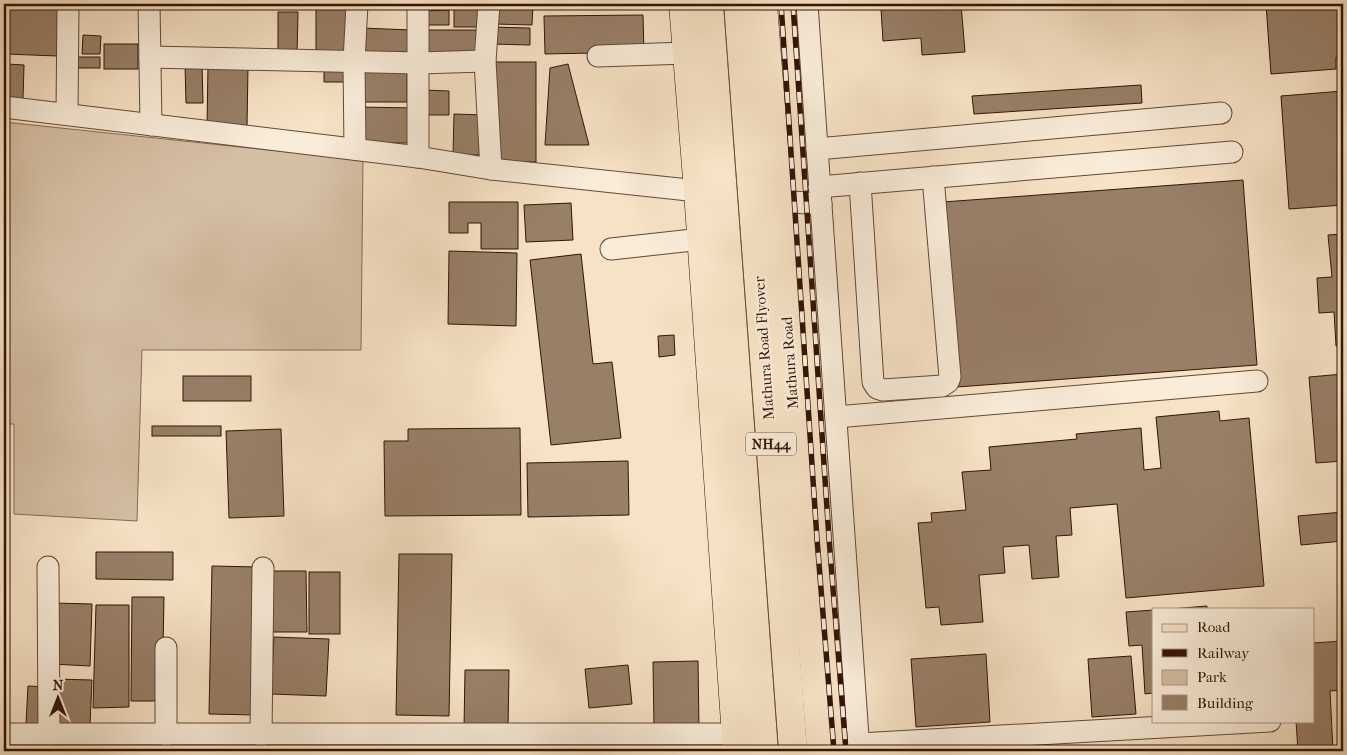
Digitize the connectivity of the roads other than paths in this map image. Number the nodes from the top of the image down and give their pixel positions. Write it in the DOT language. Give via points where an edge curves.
graph roads {
  1 [pos="68,4"];
  2 [pos="149,4"];
  3 [pos="357,4"];
  4 [pos="418,4"];
  5 [pos="489,4"];
  6 [pos="683,4"];
  7 [pos="709,4"];
  8 [pos="738,4"];
  9 [pos="763,4"];
  10 [pos="806,4"];
  11 [pos="687,53"];
  12 [pos="598,56"];
  13 [pos="150,57"];
  14 [pos="485,61"];
  15 [pos="354,62"];
  16 [pos="418,63"];
  17 [pos="4,107"];
  18 [pos="1220,113"];
  19 [pos="67,114"];
  20 [pos="151,125"];
  21 [pos="355,149"];
  22 [pos="817,149"];
  23 [pos="1232,152"];
  24 [pos="418,157"];
  25 [pos="491,169"];
  26 [pos="933,177"];
  27 [pos="860,183"];
  28 [pos="698,191"];
  29 [pos="820,195"];
  30 [pos="778,201"];
  31 [pos="702,239"];
  32 [pos="611,249"];
  33 [pos="1257,381"];
  34 [pos="836,417"];
  35 [pos="48,567"];
  36 [pos="263,568"];
  37 [pos="166,648"];
  38 [pos="1255,722"];
  39 [pos="4,734"];
  40 [pos="49,734"];
  41 [pos="166,734"];
  42 [pos="261,734"];
  43 [pos="737,743"];
  44 [pos="859,748"];
  45 [pos="764,751"];
  46 [pos="793,751"];
  47 [pos="820,751"];
  1 -- 19 [label="street"];
  2 -- 13 [label="street"];
  3 -- 15 [label="street"];
  4 -- 16 [label="street"];
  5 -- 14 [label="street"];
  6 -- 11 [label="main road"];
  7 -- 45 [label="main road, Mathura Road Flyover / NH44"];
  8 -- 46 [label="main road, Mathura Road Flyover / NH44"];
  9 -- 30 [label="main road, Mathura Road"];
  10 -- 22 [label="street"];
  11 -- 12 [label="street"];
  11 -- 28 [label="main road"];
  13 -- 15 [label="street"];
  13 -- 20 [label="street"];
  14 -- 16 [label="street"];
  14 -- 25 [label="street"];
  15 -- 16 [label="street"];
  15 -- 21 [label="street"];
  16 -- 24 [label="street"];
  17 -- 19 [label="street"];
  18 -- 22 [label="street"];
  19 -- 20 [label="street"];
  20 -- 21 [label="street"];
  21 -- 24 [label="street"];
  22 -- 29 [label="street"];
  23 -- 26 [label="street"];
  24 -- 25 [label="street"];
  25 -- 28 [label="street"];
  26 -- 27 [label="street"];
  26 -- 27 [label="street" via="950,377 942,386 883,390 873,382"];
  27 -- 29 [label="street"];
  28 -- 31 [label="main road"];
  29 -- 30 [label="street"];
  29 -- 34 [label="street"];
  30 -- 47 [label="main road, Mathura Road"];
  31 -- 32 [label="street"];
  31 -- 43 [label="main road"];
  33 -- 34 [label="street"];
  34 -- 44 [label="street"];
  35 -- 40 [label="street"];
  36 -- 42 [label="street"];
  37 -- 41 [label="street"];
  38 -- 44 [label="street"];
  39 -- 40 [label="street"];
  40 -- 41 [label="street"];
  41 -- 42 [label="street"];
  42 -- 43 [label="street"];
}
